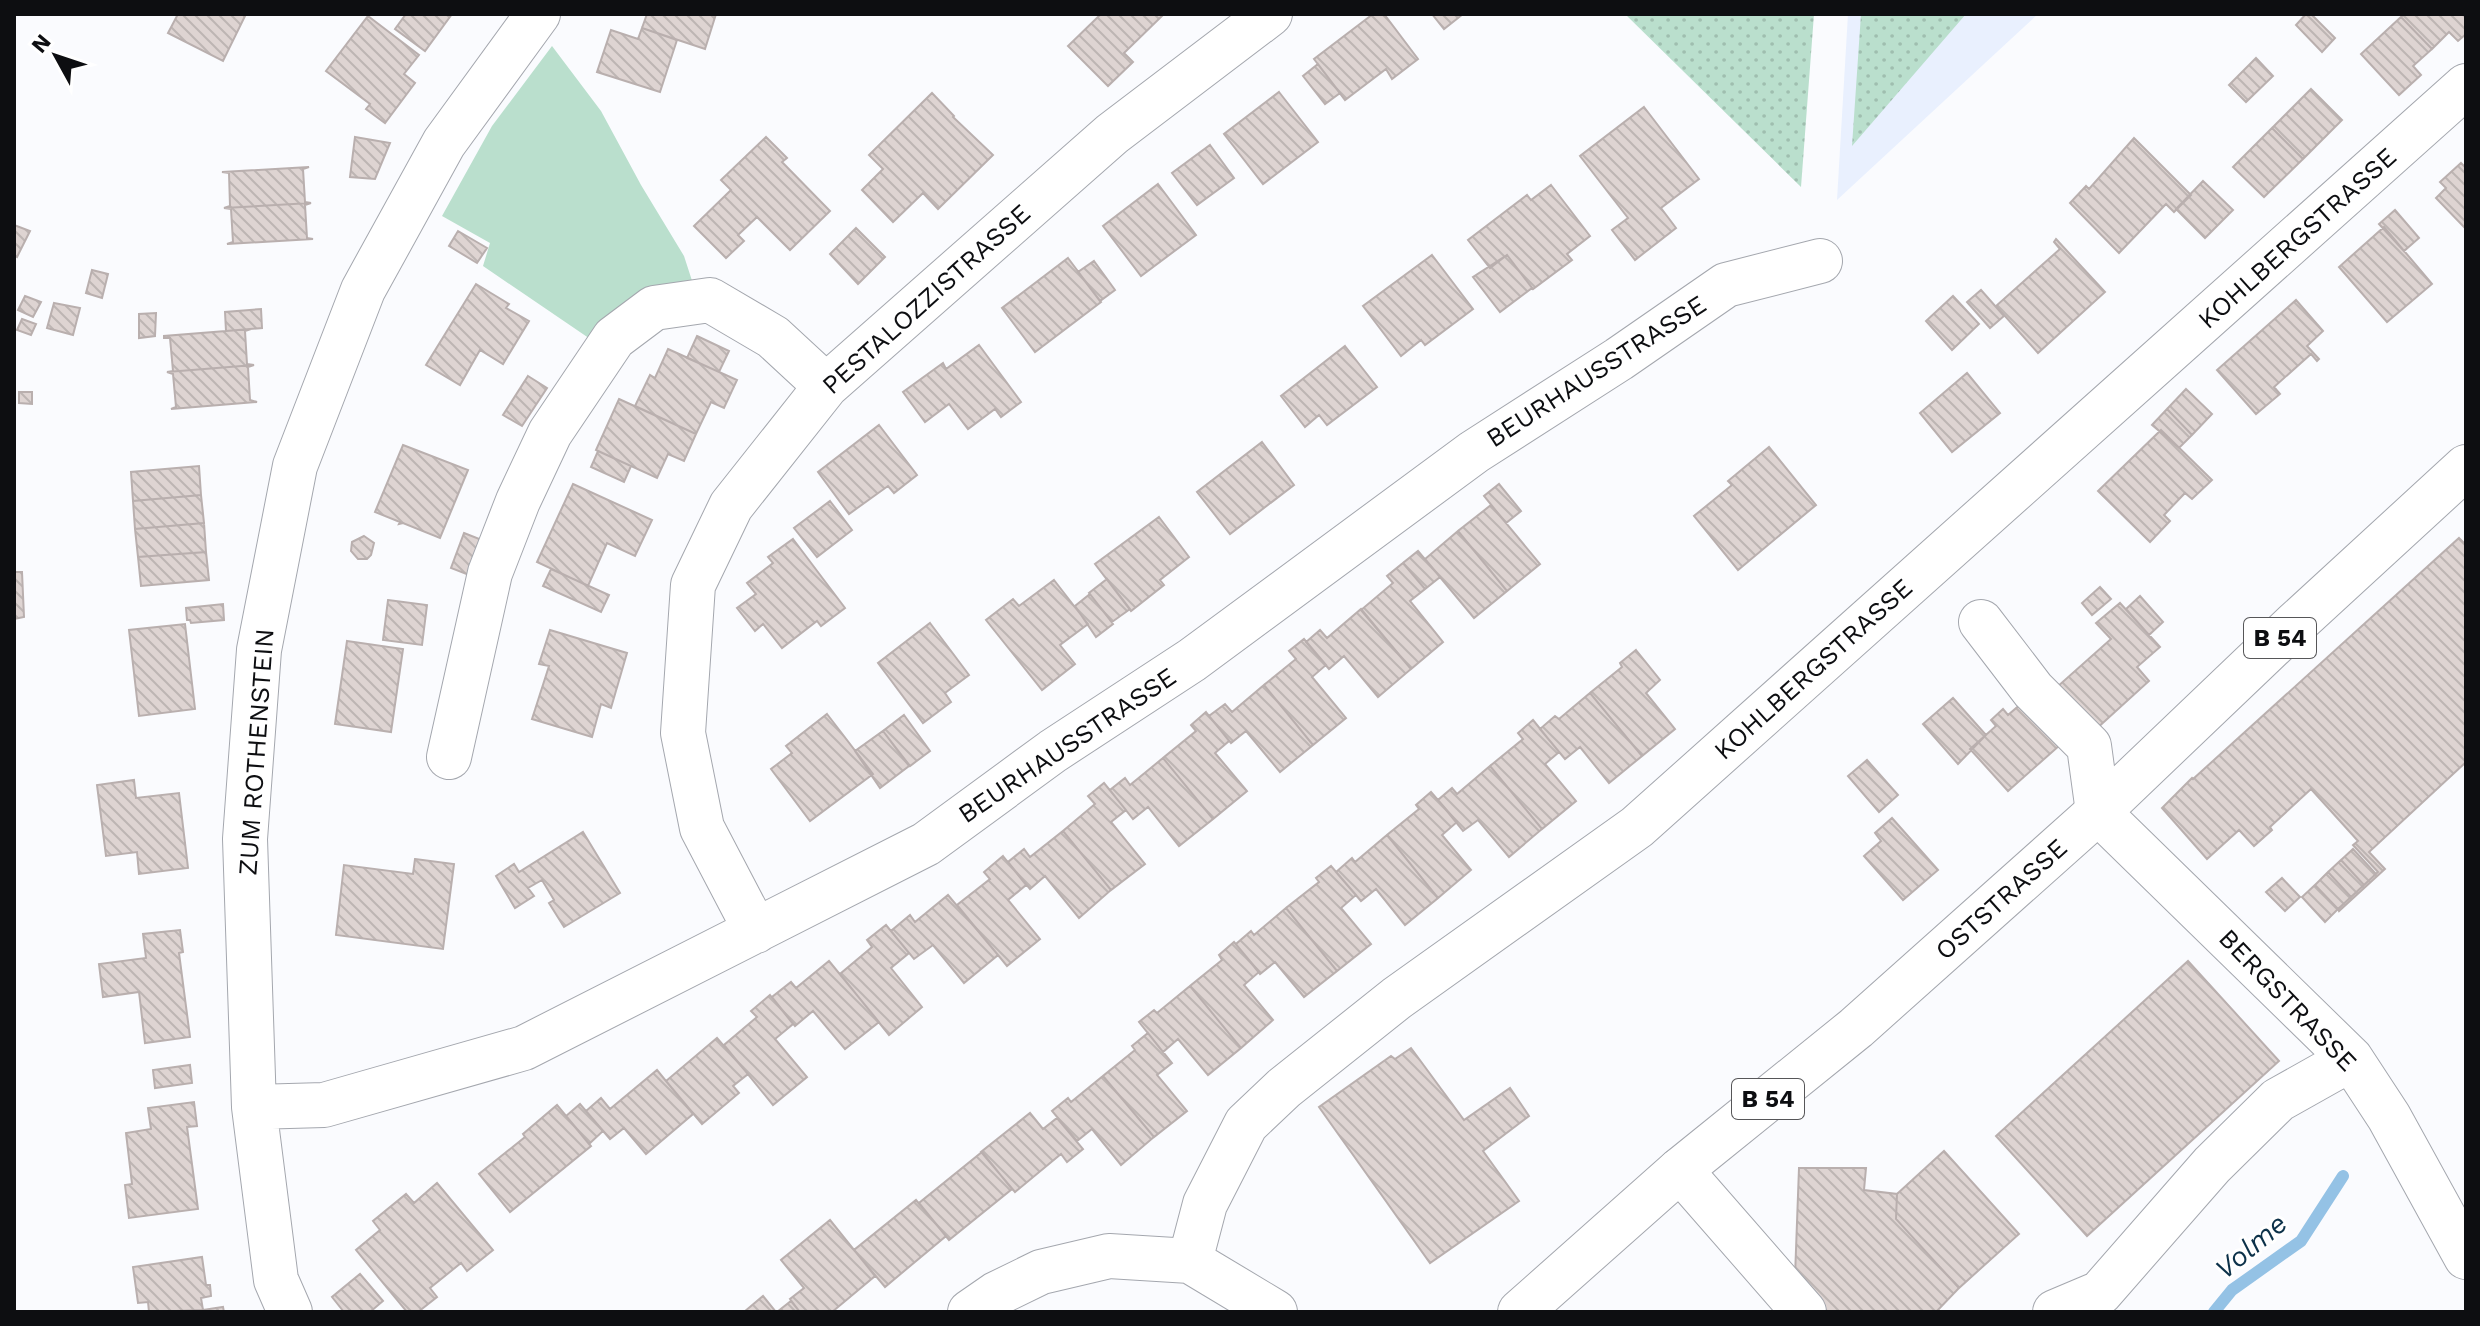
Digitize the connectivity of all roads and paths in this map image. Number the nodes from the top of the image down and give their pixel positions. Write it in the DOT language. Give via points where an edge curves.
graph roads {
  1 [pos="538,14"];
  2 [pos="1270,14"];
  3 [pos="2466,86"];
  4 [pos="1820,261"];
  5 [pos="826,386"];
  6 [pos="2466,467"];
  7 [pos="1981,622"];
  8 [pos="449,757"];
  9 [pos="2098,812"];
  10 [pos="756,931"];
  11 [pos="2351,1059"];
  12 [pos="254,1107"];
  13 [pos="1680,1170"];
  14 [pos="2466,1257"];
  15 [pos="1190,1261"];
  16 [pos="290,1312"];
  17 [pos="970,1312"];
  18 [pos="1275,1312"];
  19 [pos="1520,1312"];
  20 [pos="1804,1312"];
  21 [pos="2055,1312"];
  1 -- 12 [label="street, ZUM ROTHENSTEIN" via="444,143 363,290 295,466 259,650 245,839"];
  2 -- 5 [label="street, PESTALOZZISTRASSE" via="1112,134"];
  3 -- 15 [label="street, KOHLBERGSTRASSE" via="1637,827 1397,998 1284,1088 1246,1124 1205,1204"];
  4 -- 10 [label="street, BEURHAUSSTRASSE" via="1726,285 1474,452 1192,660 1053,751 926,844"];
  5 -- 8 [label="street" via="773,337 710,300 654,308 614,338 550,433 518,501 490,573"];
  5 -- 10 [label="street, PESTALOZZISTRASSE" via="731,506 693,585 683,733 702,828"];
  6 -- 9 [label="street, OSTSTRASSE / B 54"];
  7 -- 9 [label="street" via="2033,690 2089,746"];
  9 -- 11 [label="street, BERGSTRASSE"];
  9 -- 13 [label="street, OSTSTRASSE / B 54" via="1856,1028"];
  10 -- 12 [label="street, BEURHAUSSTRASSE" via="524,1048 324,1105"];
  11 -- 14 [label="street, BERGSTRASSE"];
  11 -- 21 [label="street" via="2278,1100 2212,1165 2100,1293"];
  12 -- 16 [label="street, ZUM ROTHENSTEIN" via="276,1280"];
  13 -- 19 [label="street, OSTSTRASSE / B 54"];
  13 -- 20 [label="street"];
  15 -- 17 [label="street" via="1109,1256 1041,1272"];
  15 -- 18 [label="street"];
}
